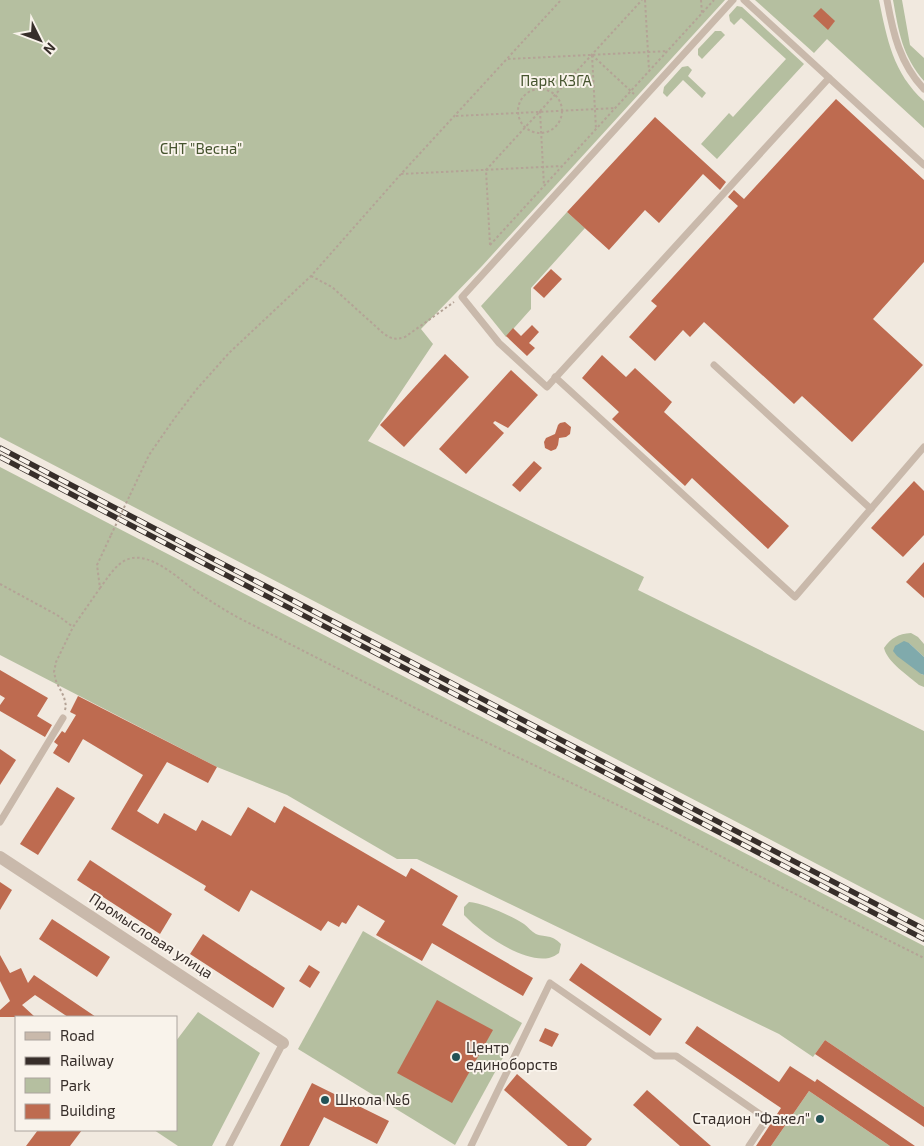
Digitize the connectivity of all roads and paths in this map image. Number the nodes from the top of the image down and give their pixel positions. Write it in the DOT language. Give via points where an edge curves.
graph roads {
  1 [pos="561,0"];
  2 [pos="565,0"];
  3 [pos="642,0"];
  4 [pos="645,0"];
  5 [pos="701,0"];
  6 [pos="714,0"];
  7 [pos="733,0"];
  8 [pos="744,0"];
  9 [pos="887,0"];
  10 [pos="702,13"];
  11 [pos="668,51"];
  12 [pos="648,52"];
  13 [pos="592,55"];
  14 [pos="507,59"];
  15 [pos="649,71"];
  16 [pos="829,78"];
  17 [pos="924,89"];
  18 [pos="631,91"];
  19 [pos="555,95"];
  20 [pos="642,100"];
  21 [pos="616,108"];
  22 [pos="595,109"];
  23 [pos="562,110"];
  24 [pos="540,111"];
  25 [pos="518,112"];
  26 [pos="455,116"];
  27 [pos="525,128"];
  28 [pos="596,129"];
  29 [pos="541,133"];
  30 [pos="924,165"];
  31 [pos="562,166"];
  32 [pos="543,167"];
  33 [pos="486,170"];
  34 [pos="401,174"];
  35 [pos="544,186"];
  36 [pos="311,276"];
  37 [pos="462,296"];
  38 [pos="714,365"];
  39 [pos="555,377"];
  40 [pos="924,447"];
  41 [pos="871,508"];
  42 [pos="0,584"];
  43 [pos="100,588"];
  44 [pos="73,627"];
  45 [pos="63,718"];
  46 [pos="0,822"];
  47 [pos="0,857"];
  48 [pos="924,958"];
  49 [pos="283,1043"];
  50 [pos="229,1146"];
  51 [pos="471,1146"];
  52 [pos="748,1146"];
  1 -- 2 [label="path"];
  1 -- 14 [label="path"];
  3 -- 13 [label="path"];
  4 -- 12 [label="path"];
  5 -- 10 [label="path"];
  6 -- 10 [label="path"];
  7 -- 20 [label="lane"];
  8 -- 16 [label="lane"];
  9 -- 17 [label="lane" via="894,35 905,63"];
  10 -- 11 [label="path"];
  11 -- 12 [label="path"];
  11 -- 15 [label="path"];
  12 -- 13 [label="path"];
  12 -- 15 [label="path"];
  13 -- 14 [label="path"];
  13 -- 18 [label="path"];
  13 -- 19 [label="path"];
  13 -- 22 [label="path"];
  14 -- 26 [label="path"];
  15 -- 18 [label="path"];
  16 -- 30 [label="lane"];
  16 -- 39 [label="lane"];
  18 -- 20 [label="path"];
  18 -- 21 [label="path"];
  19 -- 23 [label="path"];
  19 -- 24 [label="path"];
  19 -- 25 [label="path" via="543,89 530,91 521,100"];
  20 -- 37 [label="lane"];
  21 -- 22 [label="path"];
  21 -- 28 [label="path"];
  22 -- 23 [label="path"];
  22 -- 28 [label="path"];
  23 -- 24 [label="path"];
  23 -- 29 [label="path" via="559,124 549,132"];
  24 -- 25 [label="path"];
  24 -- 27 [label="path"];
  24 -- 29 [label="path"];
  25 -- 26 [label="path"];
  25 -- 27 [label="path"];
  26 -- 34 [label="path"];
  27 -- 29 [label="path"];
  27 -- 33 [label="path"];
  28 -- 31 [label="path"];
  29 -- 32 [label="path"];
  31 -- 32 [label="path"];
  31 -- 35 [label="path"];
  32 -- 33 [label="path"];
  32 -- 35 [label="path"];
  33 -- 34 [label="path"];
  33 -- 35 [label="path" via="490,245"];
  34 -- 36 [label="path"];
  36 -- 37 [label="path" via="332,287 383,333 397,340"];
  36 -- 43 [label="path, bridge" via="228,353 148,455 97,565"];
  37 -- 39 [label="lane" via="500,343 547,387"];
  38 -- 41 [label="lane"];
  39 -- 41 [label="lane" via="795,597"];
  40 -- 41 [label="lane"];
  42 -- 44 [label="path" via="57,614"];
  43 -- 44 [label="path"];
  43 -- 48 [label="path" via="125,560 151,560 216,605 254,626"];
  44 -- 45 [label="path" via="54,672 66,706"];
  45 -- 46 [label="lane"];
  47 -- 49 [label="street, Промысловая улица"];
  49 -- 50 [label="lane"];
  51 -- 52 [label="lane" via="550,983 655,1056 676,1056 768,1118"];
}
